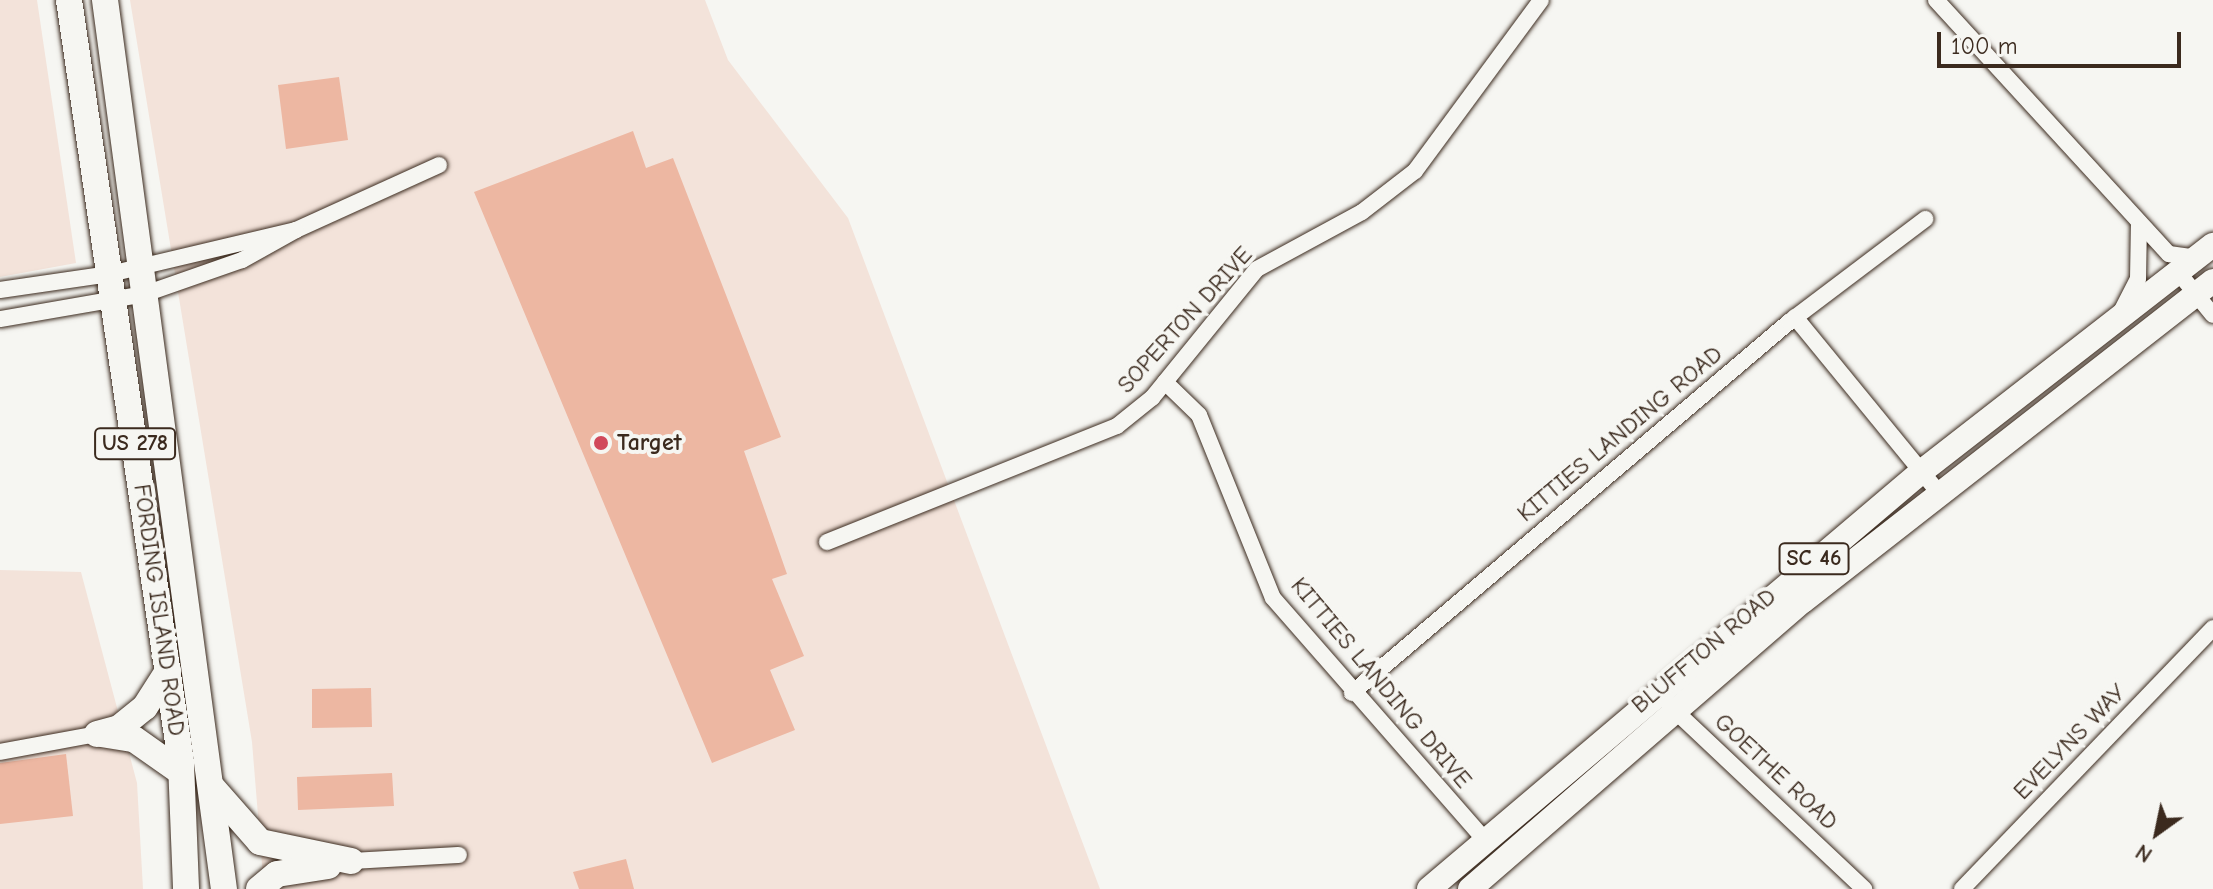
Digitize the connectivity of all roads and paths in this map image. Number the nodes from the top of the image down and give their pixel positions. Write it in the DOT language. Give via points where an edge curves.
graph roads {
  1 [pos="69,0"];
  2 [pos="105,0"];
  3 [pos="1936,0"];
  4 [pos="1536,1"];
  5 [pos="439,165"];
  6 [pos="1925,219"];
  7 [pos="2139,222"];
  8 [pos="296,230"];
  9 [pos="2196,259"];
  10 [pos="141,266"];
  11 [pos="110,274"];
  12 [pos="2205,287"];
  13 [pos="0,290"];
  14 [pos="145,294"];
  15 [pos="114,303"];
  16 [pos="2213,315"];
  17 [pos="1795,317"];
  18 [pos="0,319"];
  19 [pos="2117,320"];
  20 [pos="1165,382"];
  21 [pos="1921,472"];
  22 [pos="1939,493"];
  23 [pos="827,542"];
  24 [pos="2213,628"];
  25 [pos="168,671"];
  26 [pos="1653,692"];
  27 [pos="1352,693"];
  28 [pos="1675,711"];
  29 [pos="97,734"];
  30 [pos="0,752"];
  31 [pos="181,772"];
  32 [pos="211,786"];
  33 [pos="1485,840"];
  34 [pos="459,855"];
  35 [pos="351,861"];
  36 [pos="186,889"];
  37 [pos="224,889"];
  38 [pos="259,889"];
  39 [pos="1429,889"];
  40 [pos="1470,889"];
  41 [pos="1864,889"];
  42 [pos="1962,889"];
  1 -- 11 [label="highway, FORDING ISLAND ROAD / US 278"];
  2 -- 10 [label="highway, FORDING ISLAND ROAD / US 278"];
  3 -- 7 [label="street"];
  4 -- 20 [label="street, SOPERTON DRIVE" via="1415,171 1362,212 1257,269"];
  5 -- 8 [label="street"];
  6 -- 17 [label="street, KITTIES LANDING ROAD"];
  7 -- 9 [label="street" via="2169,254"];
  7 -- 19 [label="street" via="2138,279"];
  8 -- 10 [label="street"];
  8 -- 14 [label="street" via="242,260"];
  9 -- 12 [label="street"];
  9 -- 19 [label="main road, BLUFFTON ROAD / SC 46"];
  10 -- 11 [label="street"];
  10 -- 14 [label="highway, FORDING ISLAND ROAD / US 278"];
  11 -- 13 [label="street"];
  11 -- 15 [label="highway, FORDING ISLAND ROAD / US 278"];
  12 -- 16 [label="street"];
  12 -- 22 [label="main road, BLUFFTON ROAD / SC 46"];
  14 -- 15 [label="street"];
  14 -- 32 [label="highway, FORDING ISLAND ROAD / US 278"];
  15 -- 18 [label="street"];
  15 -- 25 [label="highway, FORDING ISLAND ROAD / US 278"];
  17 -- 21 [label="street"];
  17 -- 27 [label="street, KITTIES LANDING ROAD"];
  19 -- 21 [label="main road, BLUFFTON ROAD / SC 46"];
  20 -- 23 [label="street, SOPERTON DRIVE" via="1117,426 1065,452"];
  20 -- 27 [label="street, KITTIES LANDING DRIVE" via="1199,415 1273,598"];
  21 -- 22 [label="street"];
  21 -- 26 [label="main road, BLUFFTON ROAD / SC 46"];
  22 -- 28 [label="main road, BLUFFTON ROAD / SC 46"];
  24 -- 42 [label="street, EVELYNS WAY"];
  25 -- 29 [label="highway" via="145,707 119,728"];
  25 -- 31 [label="highway, FORDING ISLAND ROAD / US 278"];
  26 -- 28 [label="street, GOETHE ROAD"];
  26 -- 33 [label="main road, BLUFFTON ROAD / SC 46"];
  27 -- 33 [label="street, KITTIES LANDING DRIVE"];
  28 -- 40 [label="main road, BLUFFTON ROAD / SC 46"];
  28 -- 41 [label="street, GOETHE ROAD"];
  29 -- 30 [label="street"];
  29 -- 31 [label="highway" via="134,739"];
  31 -- 36 [label="highway, FORDING ISLAND ROAD / US 278"];
  32 -- 35 [label="highway" via="260,842"];
  32 -- 37 [label="highway, FORDING ISLAND ROAD / US 278"];
  33 -- 39 [label="main road, BLUFFTON ROAD / SC 46"];
  34 -- 35 [label="street"];
  35 -- 38 [label="highway" via="277,874"];
}
